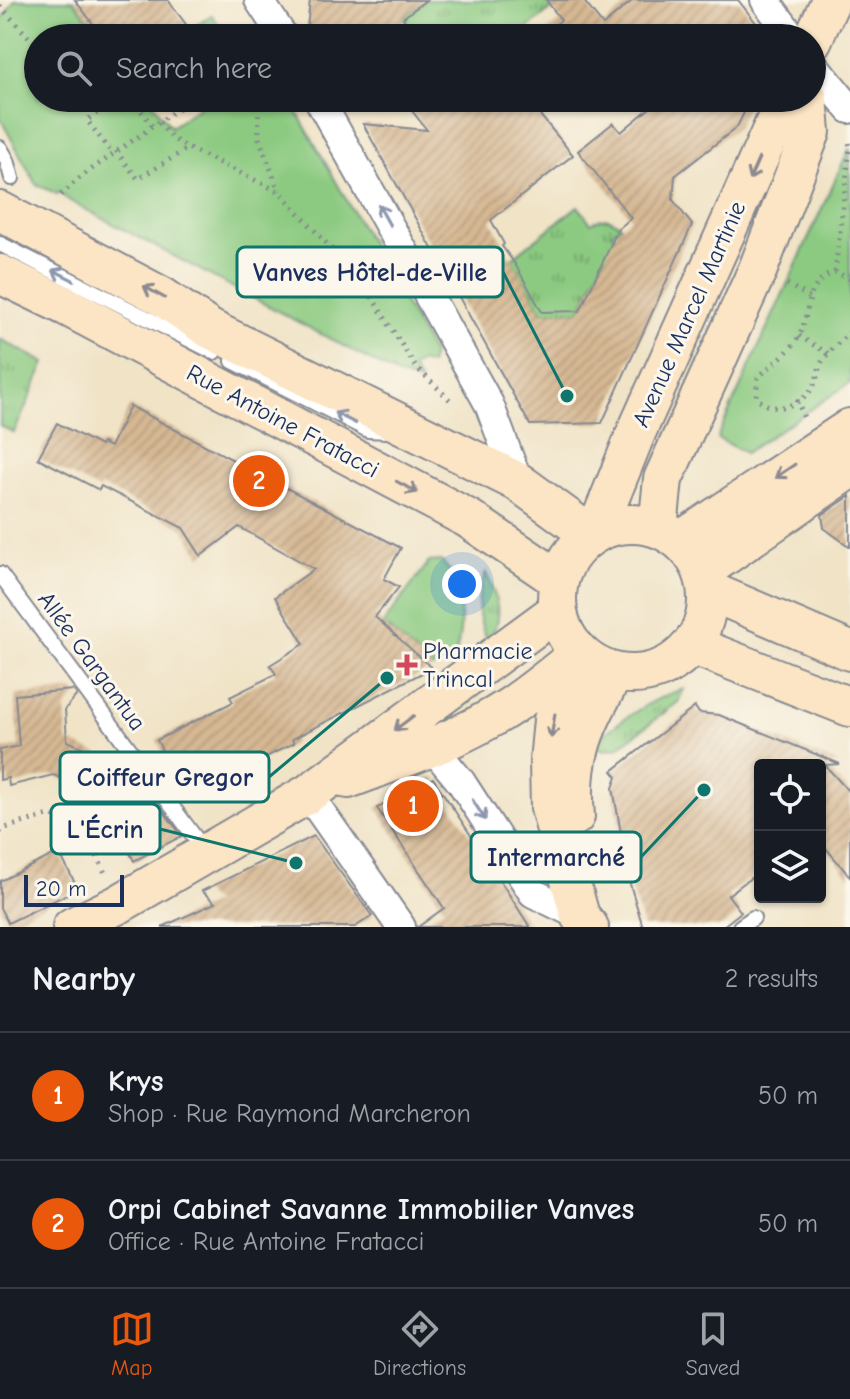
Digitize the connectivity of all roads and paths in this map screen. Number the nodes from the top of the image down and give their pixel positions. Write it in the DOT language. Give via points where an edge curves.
graph roads {
  1 [pos="259,0"];
  2 [pos="765,0"];
  3 [pos="831,0"];
  4 [pos="0,6"];
  5 [pos="275,24"];
  6 [pos="783,24"];
  7 [pos="820,24"];
  8 [pos="24,32"];
  9 [pos="826,85"];
  10 [pos="144,112"];
  11 [pos="174,112"];
  12 [pos="258,112"];
  13 [pos="326,112"];
  14 [pos="780,112"];
  15 [pos="809,112"];
  16 [pos="97,113"];
  17 [pos="848,120"];
  18 [pos="156,125"];
  19 [pos="0,148"];
  20 [pos="188,148"];
  21 [pos="114,153"];
  22 [pos="280,192"];
  23 [pos="6,194"];
  24 [pos="61,195"];
  25 [pos="0,244"];
  26 [pos="835,272"];
  27 [pos="0,274"];
  28 [pos="850,279"];
  29 [pos="787,284"];
  30 [pos="809,297"];
  31 [pos="850,332"];
  32 [pos="799,336"];
  33 [pos="829,354"];
  34 [pos="797,400"];
  35 [pos="452,402"];
  36 [pos="805,421"];
  37 [pos="850,428"];
  38 [pos="420,433"];
  39 [pos="850,469"];
  40 [pos="518,482"];
  41 [pos="593,533"];
  42 [pos="669,534"];
  43 [pos="0,574"];
  44 [pos="705,581"];
  45 [pos="558,596"];
  46 [pos="692,645"];
  47 [pos="850,651"];
  48 [pos="580,653"];
  49 [pos="615,672"];
  50 [pos="850,707"];
  51 [pos="433,748"];
  52 [pos="308,794"];
  53 [pos="0,832"];
  54 [pos="206,852"];
  55 [pos="119,904"];
  56 [pos="753,918"];
  57 [pos="590,923"];
  58 [pos="72,927"];
  59 [pos="401,927"];
  60 [pos="740,927"];
  1 -- 5 [label="street"];
  2 -- 6 [label="street"];
  3 -- 7 [label="main road"];
  4 -- 8 [label="path"];
  9 -- 17 [label="street"];
  10 -- 18 [label="path"];
  11 -- 18 [label="path"];
  12 -- 22 [label="path" via="259,138"];
  40 -- 13 [label="street, one-way" via="489,404"];
  14 -- 41 [label="main road, Avenue Marcel Martinie, one-way"];
  15 -- 42 [label="main road, Avenue Marcel Martinie" via="811,132 758,269 663,479"];
  16 -- 21 [label="path" via="87,120"];
  17 -- 26 [label="path" via="850,147"];
  18 -- 20 [label="path"];
  18 -- 21 [label="path"];
  19 -- 23 [label="lane" via="7,160"];
  20 -- 21 [label="path" via="138,179"];
  20 -- 22 [label="path"];
  21 -- 24 [label="path"];
  22 -- 35 [label="path" via="365,286 415,366"];
  38 -- 23 [label="main road, Rue Antoine Fratacci, one-way" via="210,329"];
  38 -- 25 [label="lane, Rue Antoine Fratacci, one-way" via="368,430"];
  26 -- 28 [label="path"];
  26 -- 30 [label="path" via="822,277"];
  27 -- 45 [label="main road, Rue Antoine Fratacci, one-way" via="469,519"];
  29 -- 30 [label="path"];
  30 -- 32 [label="path"];
  31 -- 33 [label="path"];
  32 -- 33 [label="path"];
  32 -- 34 [label="path" via="755,387 756,396 775,410"];
  33 -- 34 [label="path" via="814,386"];
  34 -- 36 [label="path"];
  37 -- 42 [label="main road, one-way"];
  38 -- 40 [label="main road, Rue Antoine Fratacci"];
  39 -- 44 [label="main road"];
  40 -- 41 [label="main road, Rue Antoine Fratacci"];
  41 -- 42 [label="main road" via="628,523"];
  41 -- 45 [label="main road" via="569,557"];
  42 -- 44 [label="main road"];
  43 -- 54 [label="lane, Allée Gargantua"];
  44 -- 46 [label="main road" via="705,618"];
  44 -- 47 [label="main road"];
  45 -- 48 [label="main road" via="560,622"];
  45 -- 52 [label="main road, one-way"];
  46 -- 49 [label="main road" via="663,668 629,675"];
  46 -- 50 [label="main road"];
  48 -- 49 [label="main road"];
  48 -- 51 [label="main road" via="513,705"];
  48 -- 57 [label="main road, one-way" via="553,720 550,808"];
  49 -- 57 [label="main road" via="587,721 573,792"];
  51 -- 52 [label="main road"];
  51 -- 57 [label="street, one-way" via="533,893"];
  52 -- 54 [label="main road"];
  52 -- 59 [label="street"];
  53 -- 55 [label="path" via="49,815 84,828"];
  54 -- 55 [label="main road"];
  55 -- 58 [label="main road"];
  56 -- 60 [label="lane"];
}
